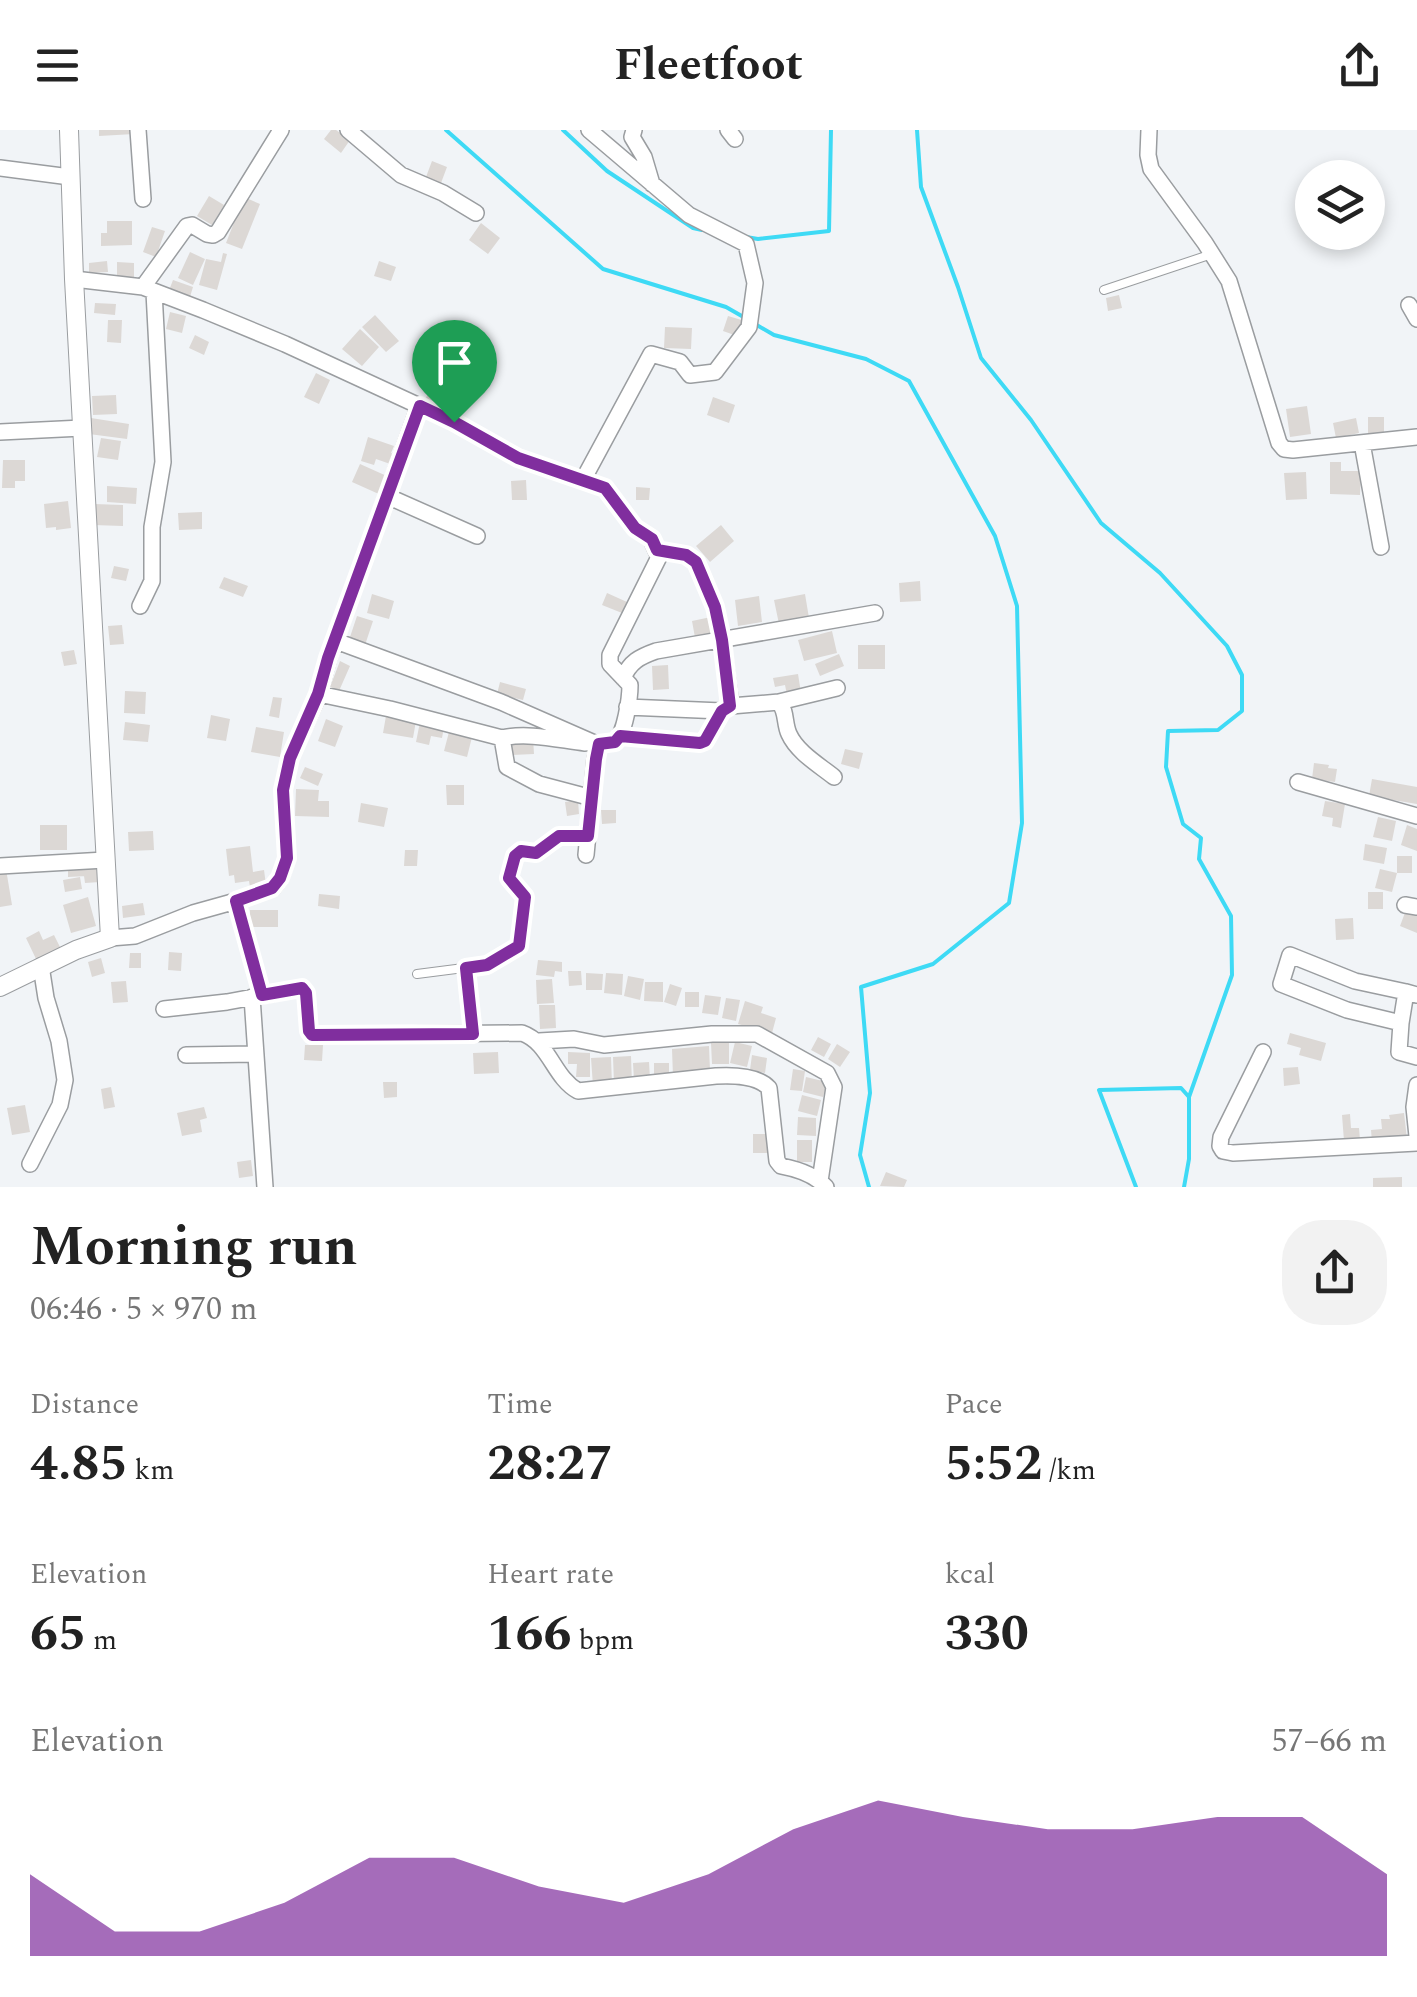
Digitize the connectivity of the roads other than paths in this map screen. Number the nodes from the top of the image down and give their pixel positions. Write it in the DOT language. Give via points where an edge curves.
graph roads {
  1 [pos="69,130"];
  2 [pos="138,130"];
  3 [pos="281,130"];
  4 [pos="348,130"];
  5 [pos="589,130"];
  6 [pos="634,130"];
  7 [pos="1149,130"];
  8 [pos="0,168"];
  9 [pos="70,177"];
  10 [pos="652,184"];
  11 [pos="143,199"];
  12 [pos="476,214"];
  13 [pos="1212,254"];
  14 [pos="74,279"];
  15 [pos="148,289"];
  16 [pos="1104,290"];
  17 [pos="420,406"];
  18 [pos="82,428"];
  19 [pos="0,432"];
  20 [pos="1417,437"];
  21 [pos="1362,443"];
  22 [pos="583,480"];
  23 [pos="388,496"];
  24 [pos="478,536"];
  25 [pos="1381,547"];
  26 [pos="657,550"];
  27 [pos="140,606"];
  28 [pos="875,613"];
  29 [pos="722,640"];
  30 [pos="336,641"];
  31 [pos="623,678"];
  32 [pos="837,688"];
  33 [pos="318,694"];
  34 [pos="779,702"];
  35 [pos="627,707"];
  36 [pos="726,708"];
  37 [pos="620,736"];
  38 [pos="502,738"];
  39 [pos="599,744"];
  40 [pos="834,777"];
  41 [pos="1298,782"];
  42 [pos="592,798"];
  43 [pos="1417,816"];
  44 [pos="588,836"];
  45 [pos="586,856"];
  46 [pos="105,860"];
  47 [pos="0,866"];
  48 [pos="236,901"];
  49 [pos="110,938"];
  50 [pos="42,966"];
  51 [pos="466,968"];
  52 [pos="417,974"];
  53 [pos="0,986"];
  54 [pos="1411,994"];
  55 [pos="258,996"];
  56 [pos="164,1010"];
  57 [pos="1401,1023"];
  58 [pos="473,1034"];
  59 [pos="538,1041"];
  60 [pos="1264,1052"];
  61 [pos="256,1054"];
  62 [pos="186,1055"];
  63 [pos="1417,1057"];
  64 [pos="1417,1086"];
  65 [pos="1415,1107"];
  66 [pos="1417,1139"];
  67 [pos="30,1164"];
  68 [pos="823,1184"];
  69 [pos="265,1187"];
  1 -- 9 [label="street"];
  2 -- 11 [label="street"];
  3 -- 15 [label="street" via="218,232 187,226"];
  4 -- 12 [label="street" via="401,175"];
  5 -- 10 [label="street"];
  6 -- 10 [label="street"];
  7 -- 13 [label="street" via="1150,169"];
  8 -- 9 [label="street"];
  9 -- 14 [label="street"];
  10 -- 22 [label="street" via="688,215 746,244 755,283 749,326 715,372 690,375 680,362 652,354"];
  13 -- 16 [label="lane"];
  13 -- 21 [label="street" via="1229,281 1284,449"];
  14 -- 15 [label="street"];
  14 -- 18 [label="street"];
  15 -- 17 [label="street"];
  15 -- 27 [label="street" via="163,462 152,581"];
  17 -- 22 [label="street" via="518,458"];
  17 -- 23 [label="street"];
  18 -- 19 [label="street"];
  18 -- 46 [label="street"];
  20 -- 21 [label="street"];
  21 -- 25 [label="street"];
  22 -- 26 [label="street" via="605,488"];
  23 -- 24 [label="street"];
  23 -- 30 [label="street"];
  26 -- 29 [label="street" via="696,562"];
  26 -- 31 [label="street" via="654,570 610,655"];
  28 -- 29 [label="street"];
  29 -- 31 [label="street" via="656,651 638,658"];
  29 -- 36 [label="street"];
  30 -- 33 [label="street"];
  30 -- 39 [label="street"];
  31 -- 35 [label="street" via="630,685"];
  32 -- 34 [label="street"];
  33 -- 38 [label="street"];
  33 -- 48 [label="street" via="283,790 287,858 280,878 272,888"];
  34 -- 36 [label="street"];
  34 -- 40 [label="street" via="798,748"];
  35 -- 36 [label="street"];
  35 -- 37 [label="street"];
  36 -- 37 [label="street" via="700,743"];
  37 -- 39 [label="street"];
  38 -- 39 [label="street"];
  38 -- 42 [label="street" via="506,766 539,784"];
  39 -- 42 [label="street"];
  41 -- 43 [label="street"];
  42 -- 44 [label="street"];
  44 -- 45 [label="street"];
  44 -- 51 [label="lane" via="559,836 536,853 517,853 509,878 525,897 519,946 487,965"];
  46 -- 47 [label="street"];
  46 -- 49 [label="street"];
  48 -- 49 [label="street" via="135,936"];
  48 -- 55 [label="street"];
  49 -- 50 [label="street"];
  50 -- 53 [label="street"];
  50 -- 67 [label="street" via="65,1080"];
  51 -- 52 [label="lane"];
  51 -- 58 [label="lane"];
  54 -- 57 [label="street"];
  54 -- 57 [label="street" via="1290,955 1281,984"];
  55 -- 56 [label="street"];
  55 -- 58 [label="street" via="302,988 312,1035"];
  55 -- 61 [label="street"];
  57 -- 63 [label="street" via="1399,1052"];
  58 -- 59 [label="street" via="522,1033"];
  59 -- 68 [label="street" via="578,1091 716,1076 764,1082 777,1161"];
  59 -- 68 [label="street" via="604,1045 757,1034 827,1073 834,1087"];
  60 -- 66 [label="street" via="1221,1137 1224,1151"];
  61 -- 62 [label="street"];
  61 -- 69 [label="street"];
  64 -- 65 [label="street"];
  65 -- 66 [label="street"];
}
